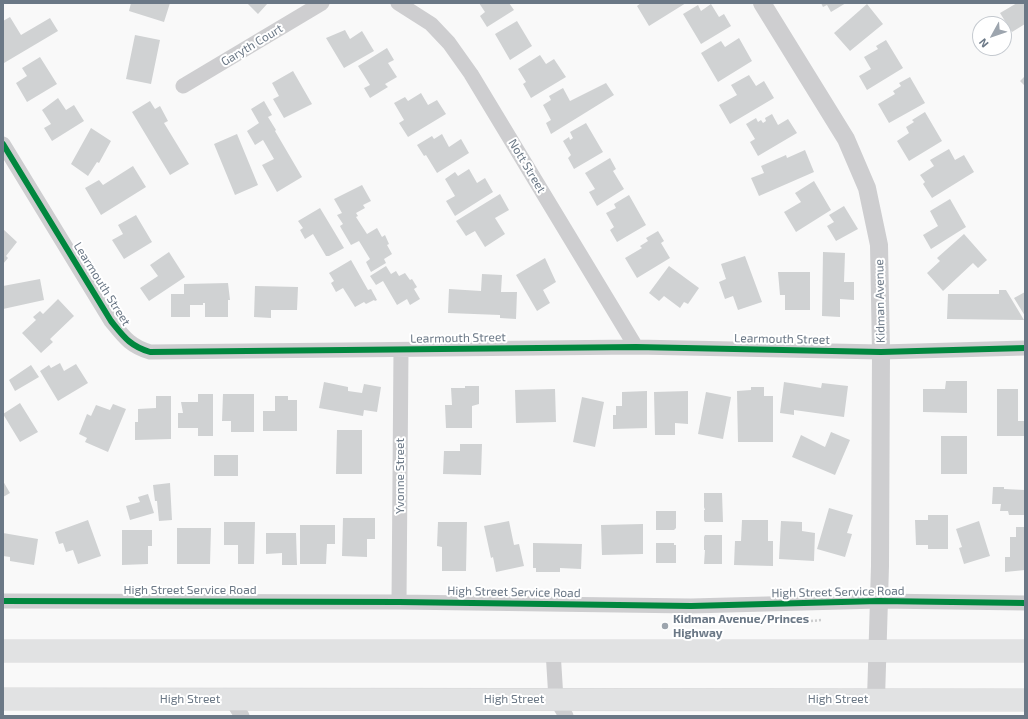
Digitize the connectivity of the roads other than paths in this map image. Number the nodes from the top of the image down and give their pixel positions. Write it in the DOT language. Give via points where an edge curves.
graph roads {
  1 [pos="322,3"];
  2 [pos="398,3"];
  3 [pos="762,3"];
  4 [pos="183,86"];
  5 [pos="3,144"];
  6 [pos="636,347"];
  7 [pos="1025,348"];
  8 [pos="401,350"];
  9 [pos="881,352"];
  10 [pos="3,601"];
  11 [pos="879,601"];
  12 [pos="399,602"];
  13 [pos="1025,603"];
  14 [pos="3,651"];
  15 [pos="553,651"];
  16 [pos="877,651"];
  17 [pos="1025,651"];
  18 [pos="3,699"];
  19 [pos="876,700"];
  20 [pos="1025,700"];
  21 [pos="236,707"];
  22 [pos="561,708"];
  1 -- 4 [label="street, Garyth Court"];
  2 -- 6 [label="street, Nott Street" via="431,24 449,43 471,74"];
  3 -- 9 [label="street, Kidman Avenue" via="846,139 867,188 879,245"];
  5 -- 8 [label="street, Learmouth Street" via="111,321 136,348 164,353"];
  6 -- 8 [label="street, Learmouth Street"];
  6 -- 9 [label="street, Learmouth Street"];
  7 -- 9 [label="street, Learmouth Street"];
  8 -- 12 [label="street, Yvonne Street"];
  9 -- 11 [label="street, Kidman Avenue"];
  10 -- 12 [label="street, High Street Service Road"];
  11 -- 12 [label="street, High Street Service Road" via="691,606"];
  11 -- 13 [label="street, High Street Service Road"];
  11 -- 16 [label="street, Kidman Avenue"];
  14 -- 15 [label="highway"];
  15 -- 16 [label="highway"];
  15 -- 22 [label="street"];
  16 -- 17 [label="highway"];
  16 -- 19 [label="street, Kidman Avenue"];
  18 -- 21 [label="highway, High Street"];
  19 -- 20 [label="highway, High Street"];
  19 -- 22 [label="highway, High Street"];
  21 -- 22 [label="highway, High Street"];
}
